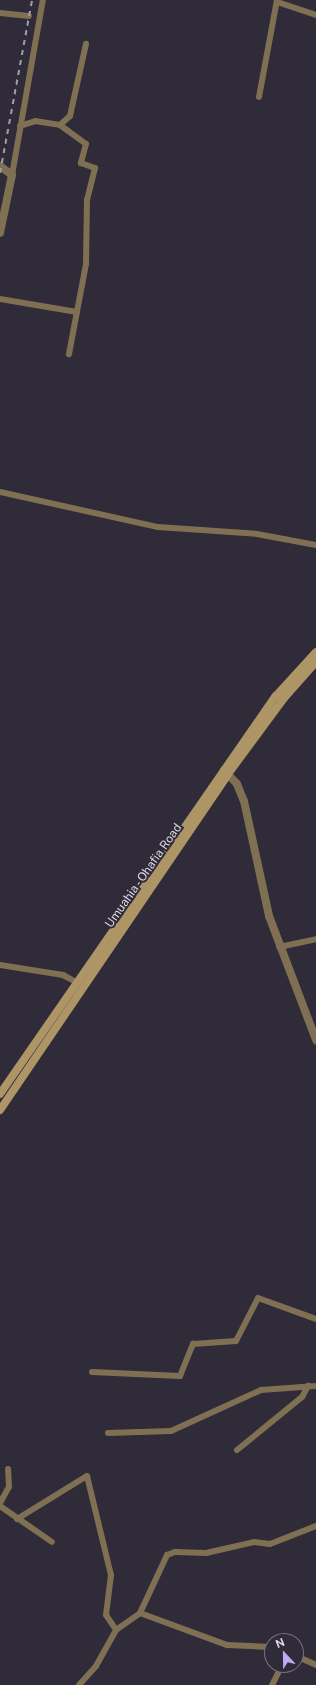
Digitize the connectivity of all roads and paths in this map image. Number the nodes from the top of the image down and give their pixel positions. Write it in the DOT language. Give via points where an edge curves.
graph roads {
  1 [pos="43,0"];
  2 [pos="277,1"];
  3 [pos="0,13"];
  4 [pos="316,15"];
  5 [pos="29,16"];
  6 [pos="86,44"];
  7 [pos="259,97"];
  8 [pos="60,125"];
  9 [pos="20,126"];
  10 [pos="0,166"];
  11 [pos="12,175"];
  12 [pos="0,233"];
  13 [pos="0,299"];
  14 [pos="76,312"];
  15 [pos="69,354"];
  16 [pos="0,492"];
  17 [pos="316,545"];
  18 [pos="316,652"];
  19 [pos="316,662"];
  20 [pos="226,772"];
  21 [pos="316,939"];
  22 [pos="279,947"];
  23 [pos="0,965"];
  24 [pos="76,982"];
  25 [pos="316,1040"];
  26 [pos="0,1094"];
  27 [pos="0,1110"];
  28 [pos="316,1319"];
  29 [pos="92,1372"];
  30 [pos="308,1386"];
  31 [pos="316,1386"];
  32 [pos="108,1433"];
  33 [pos="238,1450"];
  34 [pos="8,1469"];
  35 [pos="0,1503"];
  36 [pos="0,1506"];
  37 [pos="17,1518"];
  38 [pos="316,1526"];
  39 [pos="52,1542"];
  40 [pos="140,1613"];
  41 [pos="116,1630"];
  42 [pos="264,1648"];
  43 [pos="304,1660"];
  44 [pos="316,1665"];
  45 [pos="278,1673"];
  46 [pos="79,1685"];
  47 [pos="272,1685"];
  1 -- 9 [label="street"];
  2 -- 4 [label="street"];
  2 -- 7 [label="street"];
  3 -- 5 [label="street"];
  6 -- 8 [label="street" via="70,116"];
  8 -- 9 [label="street" via="35,121"];
  8 -- 14 [label="street" via="86,144 81,162 95,168 87,200 86,264"];
  9 -- 11 [label="street"];
  10 -- 11 [label="street"];
  11 -- 12 [label="street"];
  13 -- 14 [label="street"];
  14 -- 15 [label="street"];
  16 -- 17 [label="street" via="158,527 257,534"];
  18 -- 20 [label="main road, Umuahia - Ohafia Road" via="276,696"];
  19 -- 20 [label="main road, Umuahia - Ohafia Road"];
  20 -- 22 [label="street" via="244,801"];
  20 -- 24 [label="main road, Umuahia - Ohafia Road"];
  20 -- 27 [label="main road, Umuahia - Ohafia Road"];
  21 -- 22 [label="street"];
  22 -- 25 [label="street"];
  23 -- 24 [label="street" via="63,975"];
  24 -- 26 [label="main road, Umuahia - Ohafia Road"];
  28 -- 29 [label="street" via="258,1298 236,1341 193,1344 180,1376"];
  30 -- 31 [label="street"];
  30 -- 32 [label="street" via="261,1390 171,1431"];
  30 -- 33 [label="street" via="302,1397"];
  34 -- 35 [label="street" via="9,1487"];
  36 -- 37 [label="street"];
  37 -- 39 [label="street"];
  37 -- 41 [label="street" via="87,1476 111,1575 106,1615"];
  38 -- 40 [label="street" via="270,1544 254,1542 206,1554 166,1555"];
  40 -- 41 [label="street"];
  40 -- 42 [label="street" via="227,1646"];
  41 -- 46 [label="street" via="96,1666"];
  43 -- 44 [label="street"];
  45 -- 47 [label="street"];
}
